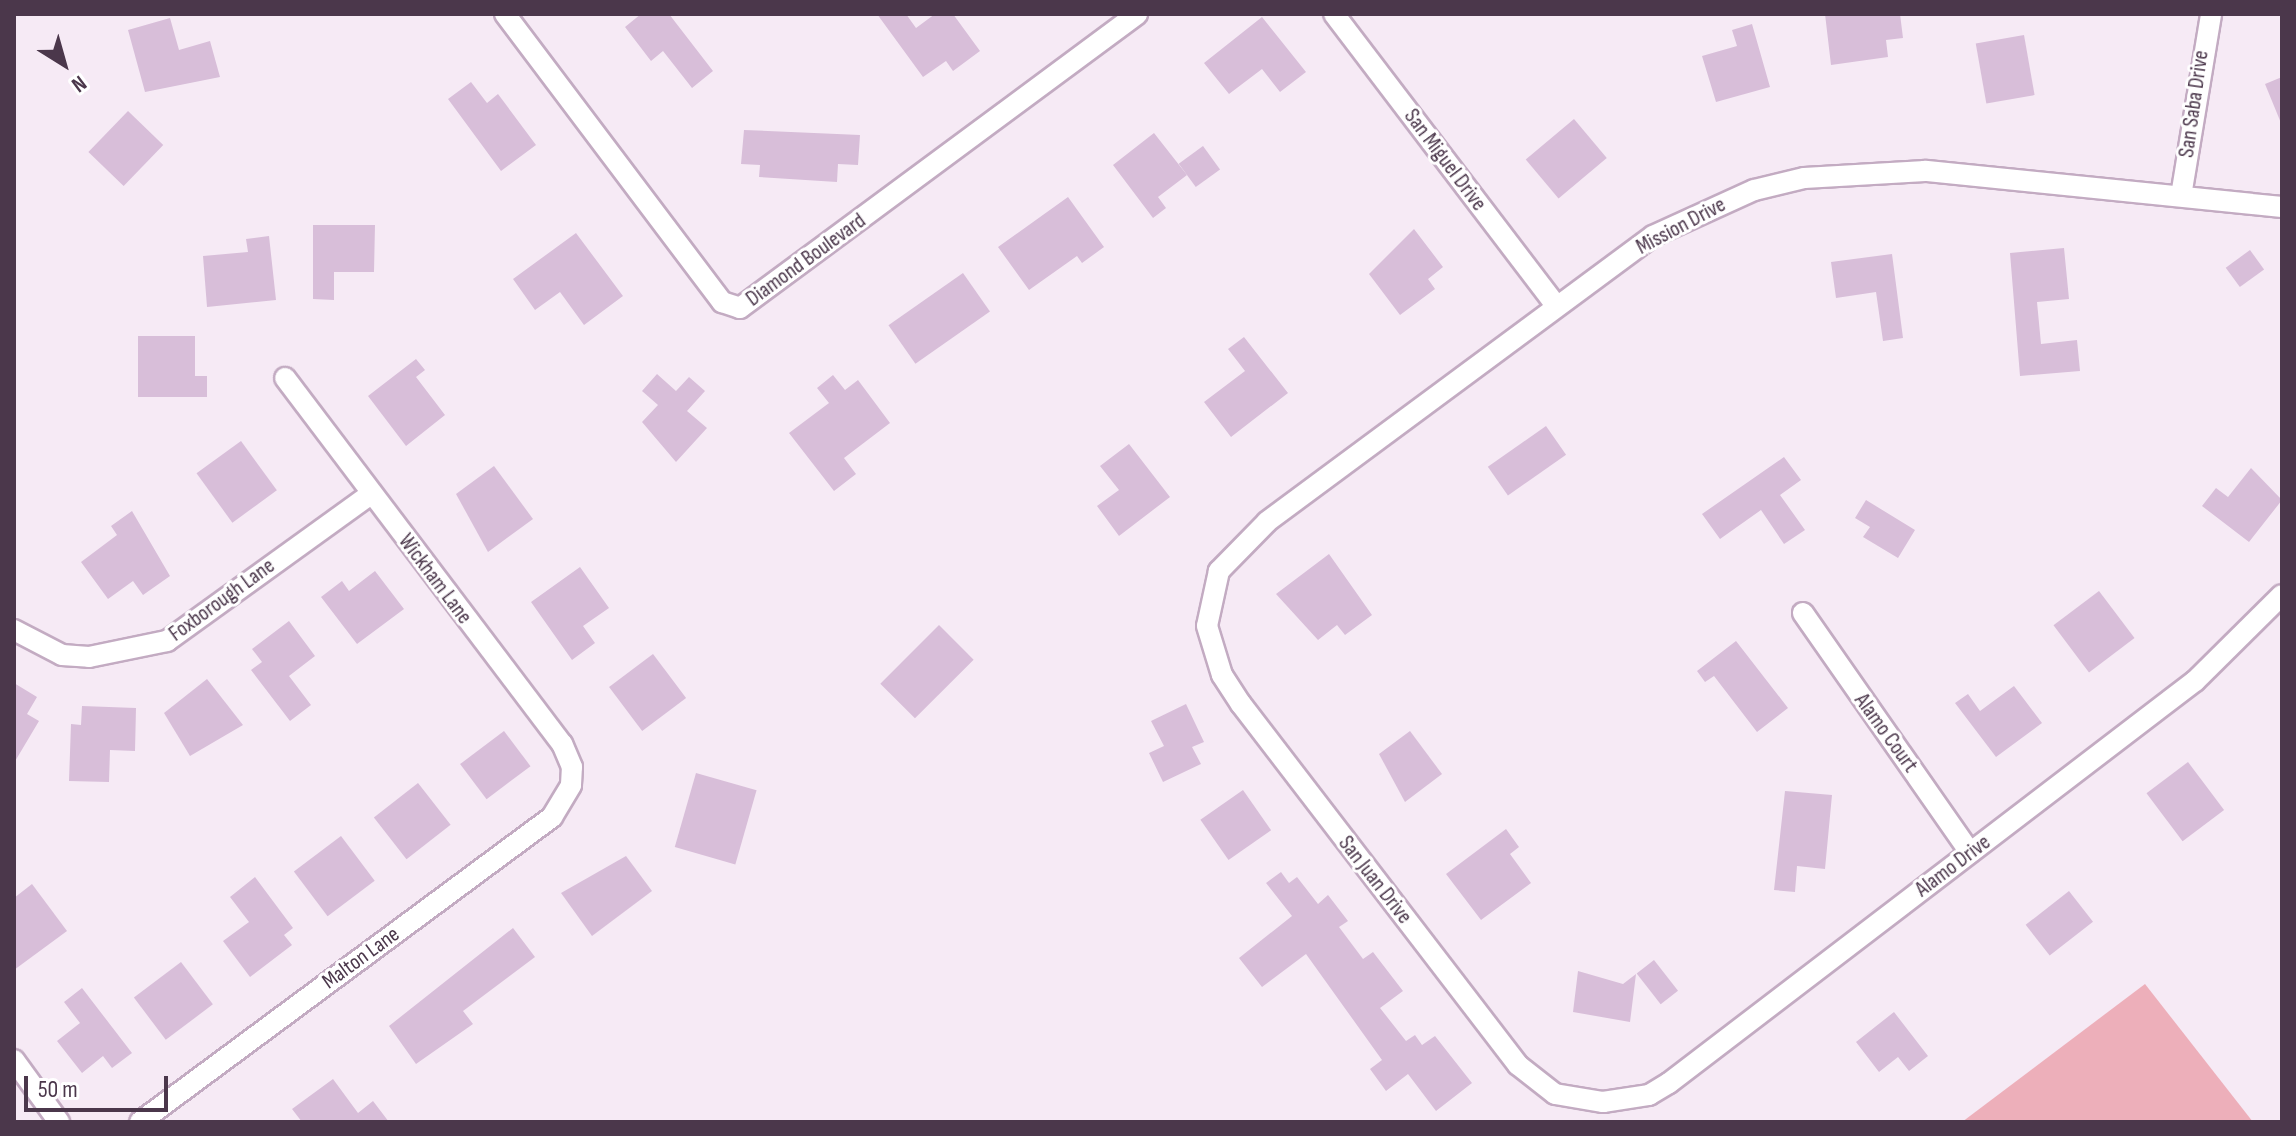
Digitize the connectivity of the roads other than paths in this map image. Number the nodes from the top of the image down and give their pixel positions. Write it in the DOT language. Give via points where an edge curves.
graph roads {
  1 [pos="505,14"];
  2 [pos="1137,14"];
  3 [pos="1334,14"];
  4 [pos="2211,14"];
  5 [pos="2181,196"];
  6 [pos="2282,207"];
  7 [pos="1556,305"];
  8 [pos="285,378"];
  9 [pos="371,494"];
  10 [pos="2282,595"];
  11 [pos="1209,604"];
  12 [pos="1803,613"];
  13 [pos="14,630"];
  14 [pos="571,785"];
  15 [pos="1970,852"];
  16 [pos="14,1060"];
  17 [pos="1603,1102"];
  18 [pos="59,1122"];
  19 [pos="140,1122"];
  1 -- 2 [label="street, Diamond Boulevard" via="722,302 740,308"];
  3 -- 7 [label="street, San Miguel Drive"];
  4 -- 5 [label="street, San Saba Drive"];
  5 -- 6 [label="street, Mission Drive"];
  5 -- 7 [label="street, Mission Drive" via="1925,171 1804,178 1754,190 1653,236"];
  7 -- 11 [label="street, Mission Drive" via="1267,522 1219,571"];
  8 -- 9 [label="street, Wickham Lane"];
  9 -- 13 [label="street, Foxborough Lane" via="167,641 89,657 62,655"];
  9 -- 14 [label="street, Wickham Lane" via="562,744 572,767"];
  10 -- 15 [label="street, Alamo Drive" via="2195,681"];
  11 -- 17 [label="street, San Juan Drive" via="1211,646 1241,704 1508,1052 1555,1094"];
  12 -- 15 [label="street, Alamo Court"];
  14 -- 19 [label="street, Malton Lane" via="552,817"];
  15 -- 17 [label="street, Alamo Drive" via="1669,1083 1649,1095"];
  16 -- 18 [label="street"];
}
